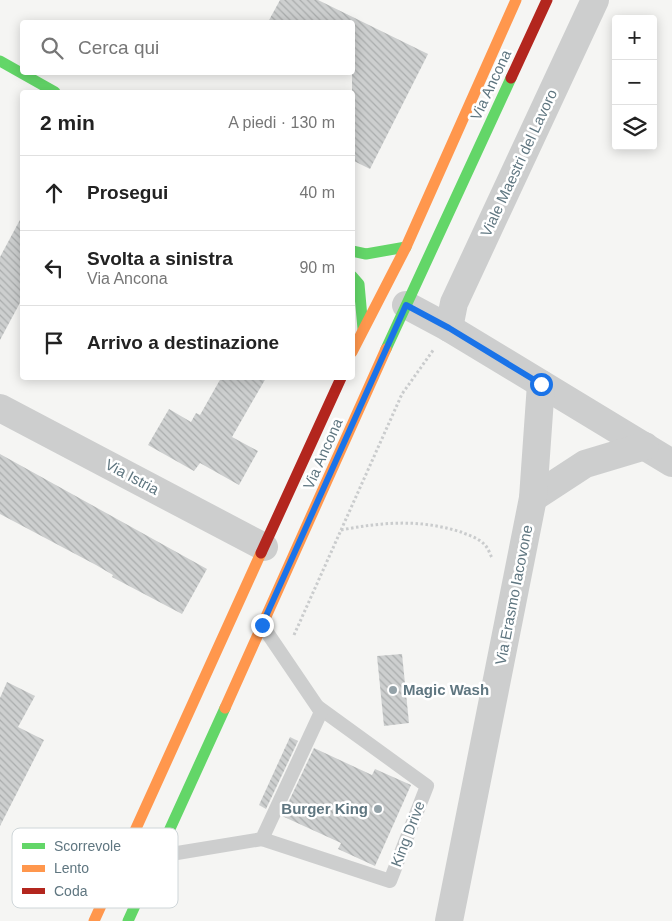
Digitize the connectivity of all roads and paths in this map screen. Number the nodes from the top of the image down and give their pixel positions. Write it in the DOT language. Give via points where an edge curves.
graph roads {
  1 [pos="516,0"];
  2 [pos="547,0"];
  3 [pos="595,0"];
  4 [pos="0,61"];
  5 [pos="20,69"];
  6 [pos="45,79"];
  7 [pos="53,90"];
  8 [pos="406,247"];
  9 [pos="355,252"];
  10 [pos="355,279"];
  11 [pos="406,305"];
  12 [pos="449,328"];
  13 [pos="363,329"];
  14 [pos="355,346"];
  15 [pos="340,380"];
  16 [pos="541,384"];
  17 [pos="0,408"];
  18 [pos="645,446"];
  19 [pos="672,463"];
  20 [pos="533,498"];
  21 [pos="341,530"];
  22 [pos="264,547"];
  23 [pos="493,560"];
  24 [pos="262,625"];
  25 [pos="284,657"];
  26 [pos="318,707"];
  27 [pos="136,828"];
  28 [pos="171,828"];
  29 [pos="262,839"];
  30 [pos="178,853"];
  31 [pos="100,908"];
  32 [pos="134,908"];
  33 [pos="94,921"];
  34 [pos="128,921"];
  35 [pos="449,921"];
  1 -- 8 [label="street, Via Ancona"];
  2 -- 11 [label="street, Via Ancona"];
  3 -- 12 [label="street, Viale Maestri del Lavoro" via="454,303"];
  4 -- 5 [label="street"];
  6 -- 7 [label="street"];
  8 -- 9 [label="street" via="366,254"];
  8 -- 13 [label="street, Via Ancona"];
  10 -- 13 [label="street" via="359,284"];
  11 -- 12 [label="street"];
  11 -- 24 [label="street, Via Ancona"];
  12 -- 16 [label="street"];
  12 -- 21 [label="path" via="402,394"];
  13 -- 14 [label="street, Via Ancona"];
  15 -- 22 [label="street, Via Ancona"];
  16 -- 18 [label="street"];
  16 -- 20 [label="street, Via Erasmo Iacovone"];
  17 -- 22 [label="street, Via Istria"];
  18 -- 19 [label="street"];
  18 -- 20 [label="street" via="585,464"];
  20 -- 35 [label="street, Via Erasmo Iacovone"];
  21 -- 23 [label="path" via="374,524 438,526 485,544"];
  21 -- 25 [label="path"];
  22 -- 27 [label="street, Via Ancona"];
  24 -- 25 [label="lane"];
  24 -- 28 [label="street, Via Ancona"];
  25 -- 26 [label="lane"];
  26 -- 29 [label="lane" via="321,712"];
  26 -- 29 [label="lane, King Drive" via="426,786 390,881"];
  29 -- 30 [label="lane"];
  31 -- 33 [label="street, Via Ancona"];
  32 -- 34 [label="street, Via Ancona"];
}
